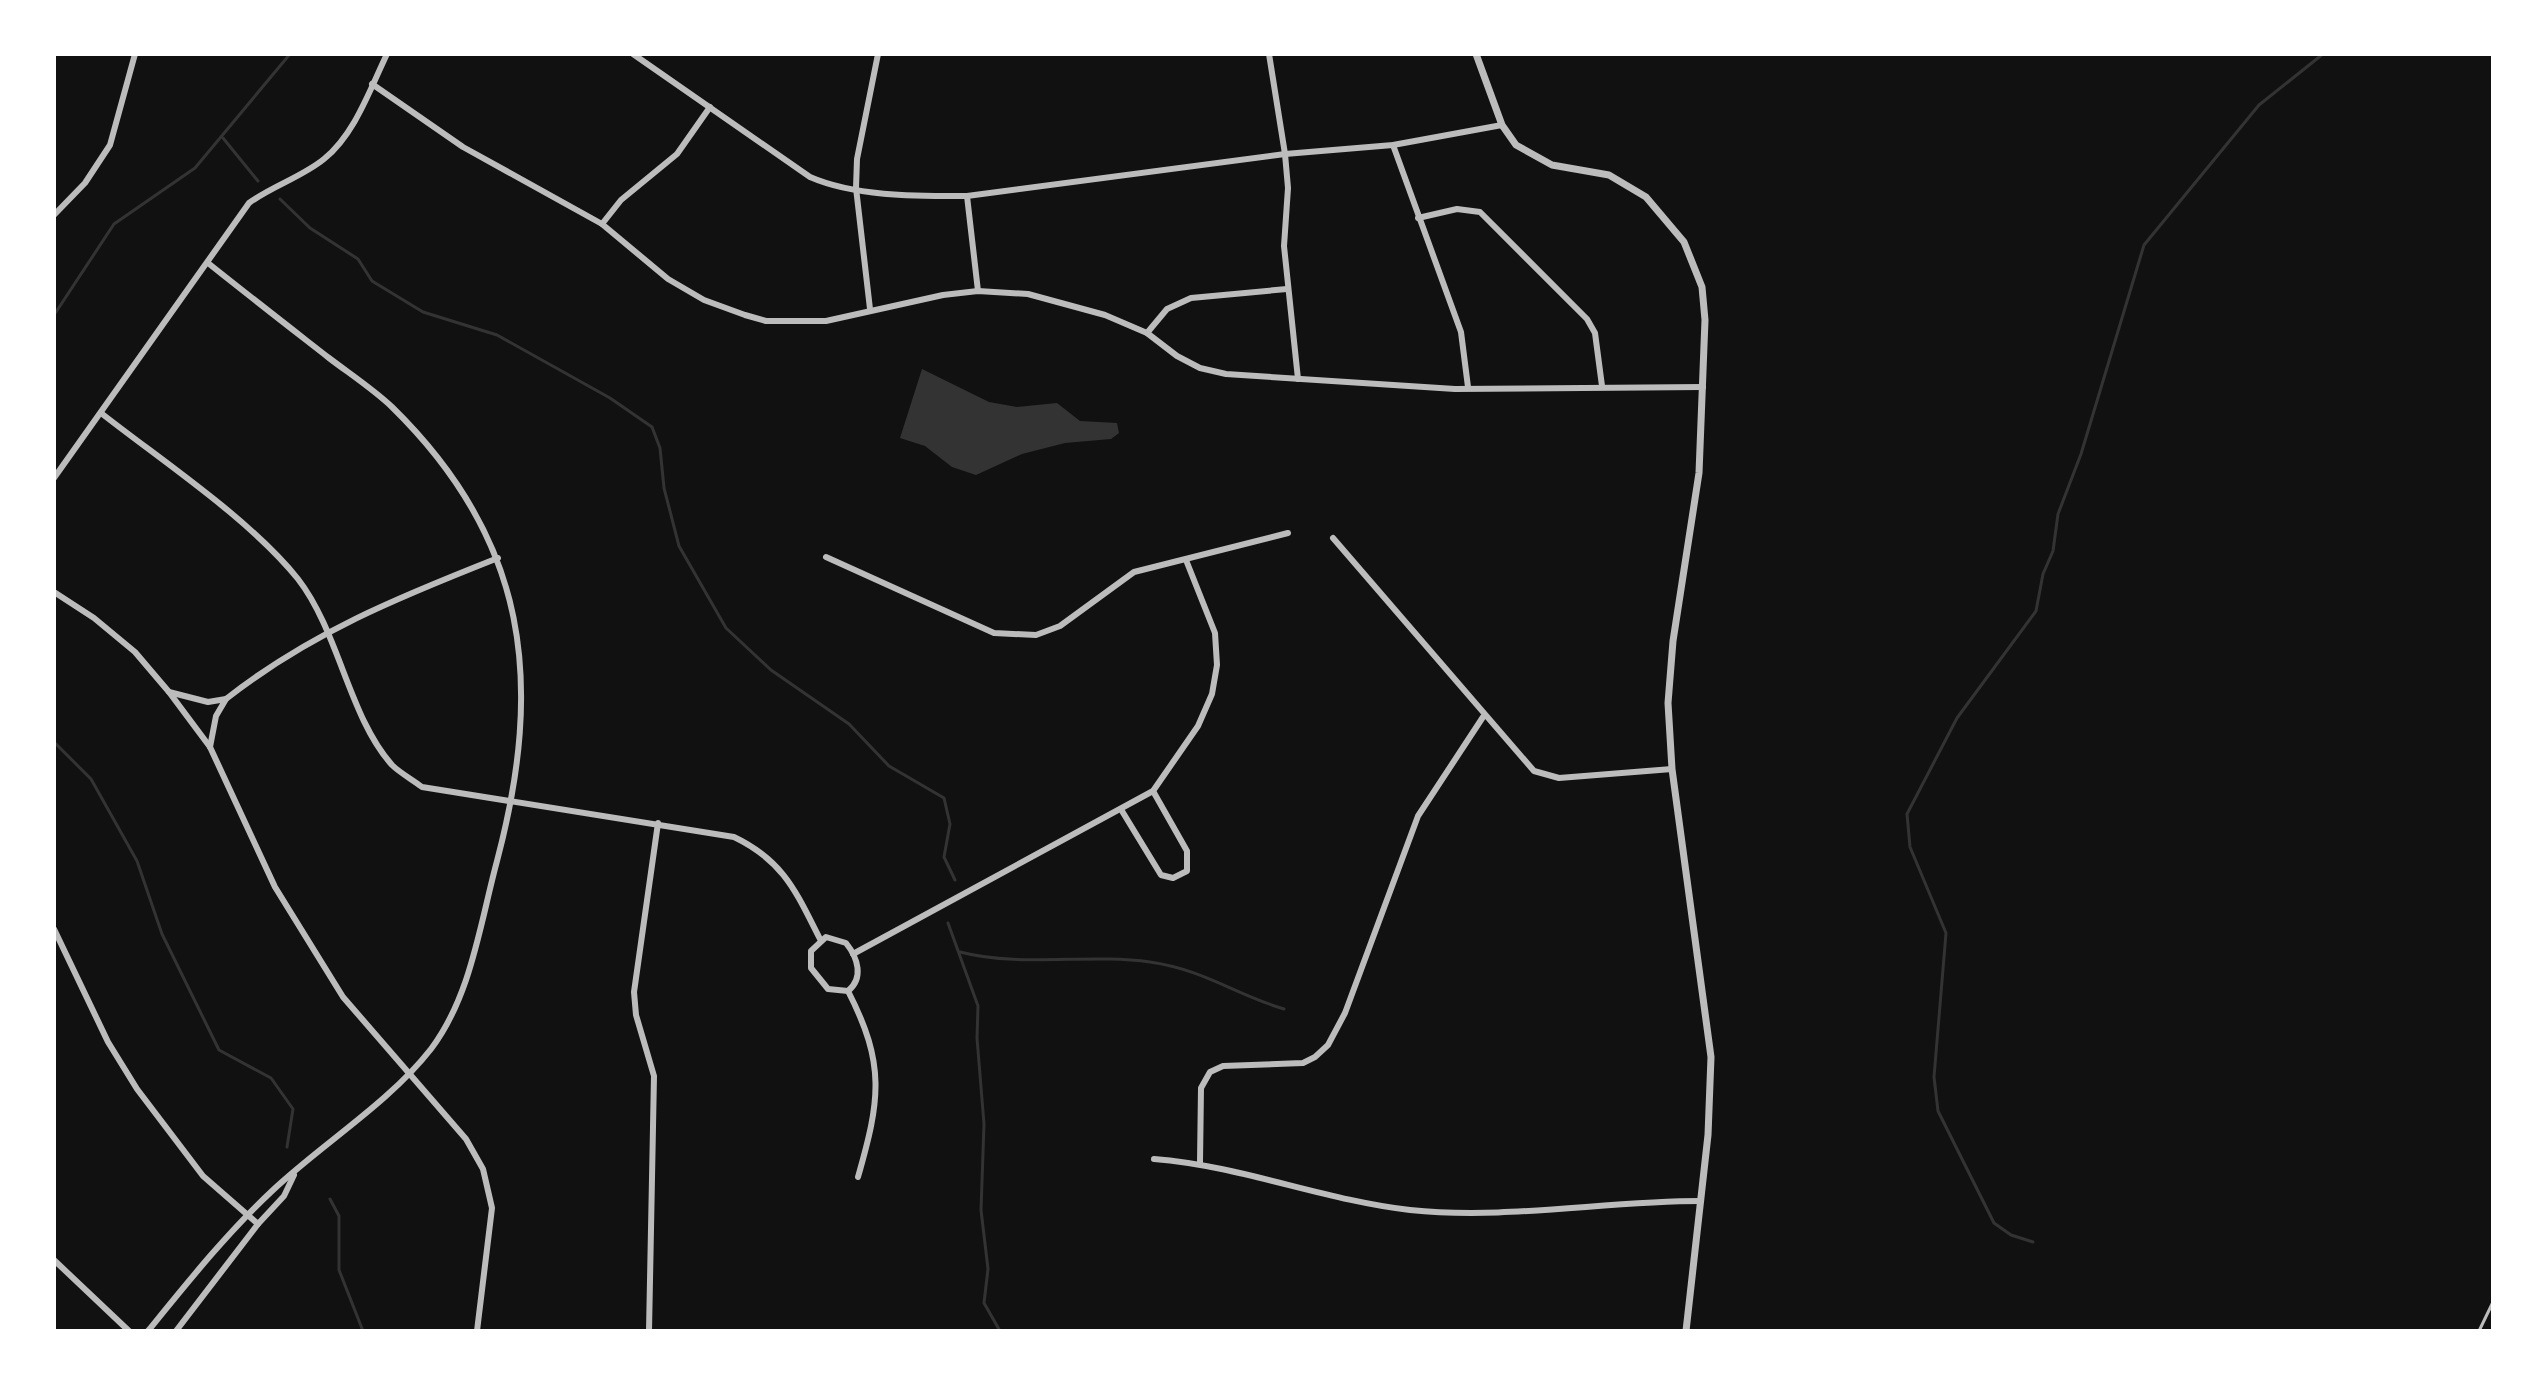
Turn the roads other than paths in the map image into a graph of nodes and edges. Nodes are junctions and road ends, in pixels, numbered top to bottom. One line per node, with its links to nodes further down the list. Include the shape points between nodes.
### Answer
1 (135, 54): 14 (street, via 110,145 85,183)
2 (387, 54): 7 (street)
3 (633, 54): 8 (street)
4 (878, 54): 12 (street)
5 (1269, 54): 11 (street)
6 (1476, 54): 9 (street)
7 (372, 84): 16 (street, via 463,147); 17 (street, via 342,143 321,162 249,203)
8 (710, 107): 12 (street, via 810,177); 16 (street, via 677,154 621,200)
9 (1502, 125): 10 (street); 25 (street, via 1516,145 1537,159 1609,175 1635,189 1672,225 1692,257 1702,287)
10 (1393, 145): 11 (street); 15 (street)
11 (1285, 154): 13 (street); 18 (street)
12 (856, 188): 13 (street); 20 (street)
13 (967, 196): 19 (street)
14 (54, 215)
15 (1418, 218): 23 (street, via 1464,209 1491,219 1587,319 1595,333); 24 (street, via 1461,332)
16 (602, 224): 20 (street, via 668,279 745,315 813,322)
17 (208, 263): 26 (street); 31 (street, via 390,406 445,465)
18 (1287, 289): 21 (street, via 1191,298 1167,309); 22 (street)
19 (978, 291): 20 (street); 21 (street, via 1066,302)
20 (870, 309)
21 (1147, 333): 22 (street, via 1200,368)
22 (1298, 379): 24 (street)
23 (1602, 386): 24 (street); 25 (street)
24 (1468, 387)
25 (1703, 387): 39 (street, via 1696,500 1671,665)
26 (101, 413): 27 (street); 34 (street, via 248,530 297,578)
27 (54, 478)
28 (1288, 533): 32 (street)
29 (1333, 538): 37 (street)
30 (826, 557): 32 (street, via 1004,636 1036,635 1060,626 1134,572)
31 (498, 558): 34 (street); 41 (street, via 523,667)
32 (1186, 560): 40 (street, via 1215,633 1217,665 1198,726)
33 (54, 592): 35 (street, via 135,652)
34 (326, 631): 36 (street); 41 (street, via 393,766 422,787)
35 (169, 692): 36 (street, via 208,702); 38 (street)
36 (226, 699): 38 (street, via 216,716)
37 (1483, 717): 39 (street, via 1526,765 1545,776); 50 (street, via 1418,816 1345,1013 1328,1045 1303,1063 1223,1066 1210,1072 1201,1088)
38 (210, 747): 48 (street, via 275,887 310,947 343,997)
39 (1672, 769): 53 (street, via 1711,1057)
40 (1153, 791): 42 (street); 42 (street, via 1187,851 1187,871 1173,878 1161,875)
41 (511, 798): 43 (street); 48 (street, via 456,1009)
42 (1122, 811): 46 (street)
43 (658, 823): 45 (street, via 734,837 759,849 789,879); 62 (street, via 634,992 654,1076)
44 (54, 929): 54 (street, via 108,1042 137,1089 203,1176)
45 (820, 939): 46 (street, via 839,939); 47 (street, via 810,959 816,978 834,992)
46 (853, 954): 47 (street, via 858,978)
47 (848, 991): 52 (street, via 875,1061 874,1120)
48 (409, 1073): 51 (street); 61 (street, via 466,1139 483,1169 492,1208)
49 (1154, 1159): 50 (street)
50 (1200, 1162): 53 (street, via 1369,1203 1433,1212)
51 (296, 1172): 54 (street); 55 (street, via 284,1196)
52 (858, 1177)
53 (1701, 1201): 63 (street)
54 (249, 1215): 55 (street); 59 (street)
55 (258, 1224): 60 (street)
56 (54, 1260): 58 (street)
57 (2493, 1302): 64 (lane)
58 (129, 1331)
59 (148, 1331)
60 (176, 1331)
61 (477, 1331)
62 (649, 1331)
63 (1686, 1331)
64 (2479, 1331)

